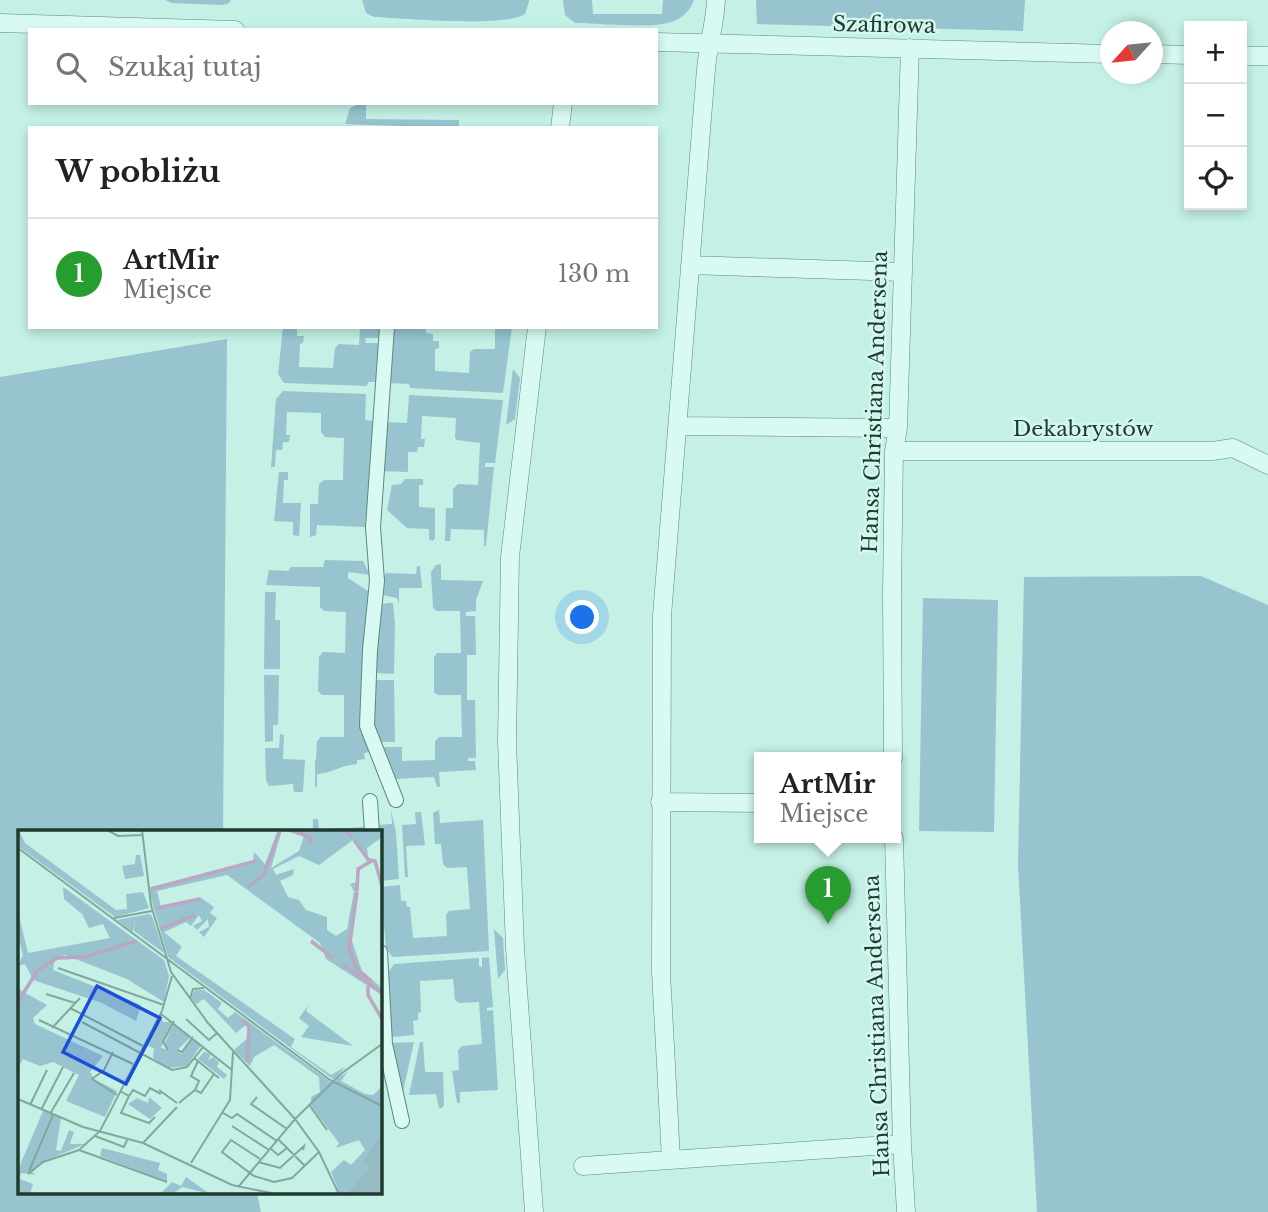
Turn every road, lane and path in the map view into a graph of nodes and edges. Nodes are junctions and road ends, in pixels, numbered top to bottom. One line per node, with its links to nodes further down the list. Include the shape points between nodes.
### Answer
1 (716, 0): 5 (street)
2 (0, 23): 3 (street)
3 (168, 28)
4 (658, 42): 5 (street, Szafirowa)
5 (709, 44): 6 (street, Szafirowa); 14 (street)
6 (910, 48): 7 (street, Szafirowa); 15 (street, Hansa Christiana Andersena)
7 (1100, 54)
8 (1163, 54): 9 (street)
9 (1184, 55)
10 (1247, 56): 11 (street)
11 (1268, 57)
12 (563, 105): 13 (street)
13 (560, 126)
14 (690, 265): 15 (street); 18 (street)
15 (902, 272): 19 (street, Hansa Christiana Andersena)
16 (387, 329): 23 (street, via 373,527 377,581 367,726)
17 (537, 329): 34 (street, via 510,557 507,741 515,948)
18 (679, 426): 19 (street); 25 (street, via 662,615)
19 (898, 428): 20 (street, Hansa Christiana Andersena)
20 (894, 451): 21 (street, Dekabrystów, via 1233,448); 22 (street, Hansa Christiana Andersena)
21 (1268, 465)
22 (893, 752)
23 (396, 800)
24 (370, 802): 27 (street)
25 (660, 802): 26 (street); 32 (street, via 661,972)
26 (754, 803)
27 (372, 830)
28 (894, 843): 31 (street, Hansa Christiana Andersena)
29 (382, 989): 30 (street, via 385,1044)
30 (402, 1121)
31 (902, 1144): 32 (street); 35 (street, Hansa Christiana Andersena)
32 (671, 1159): 33 (street)
33 (583, 1166)
34 (534, 1212)
35 (906, 1212)

